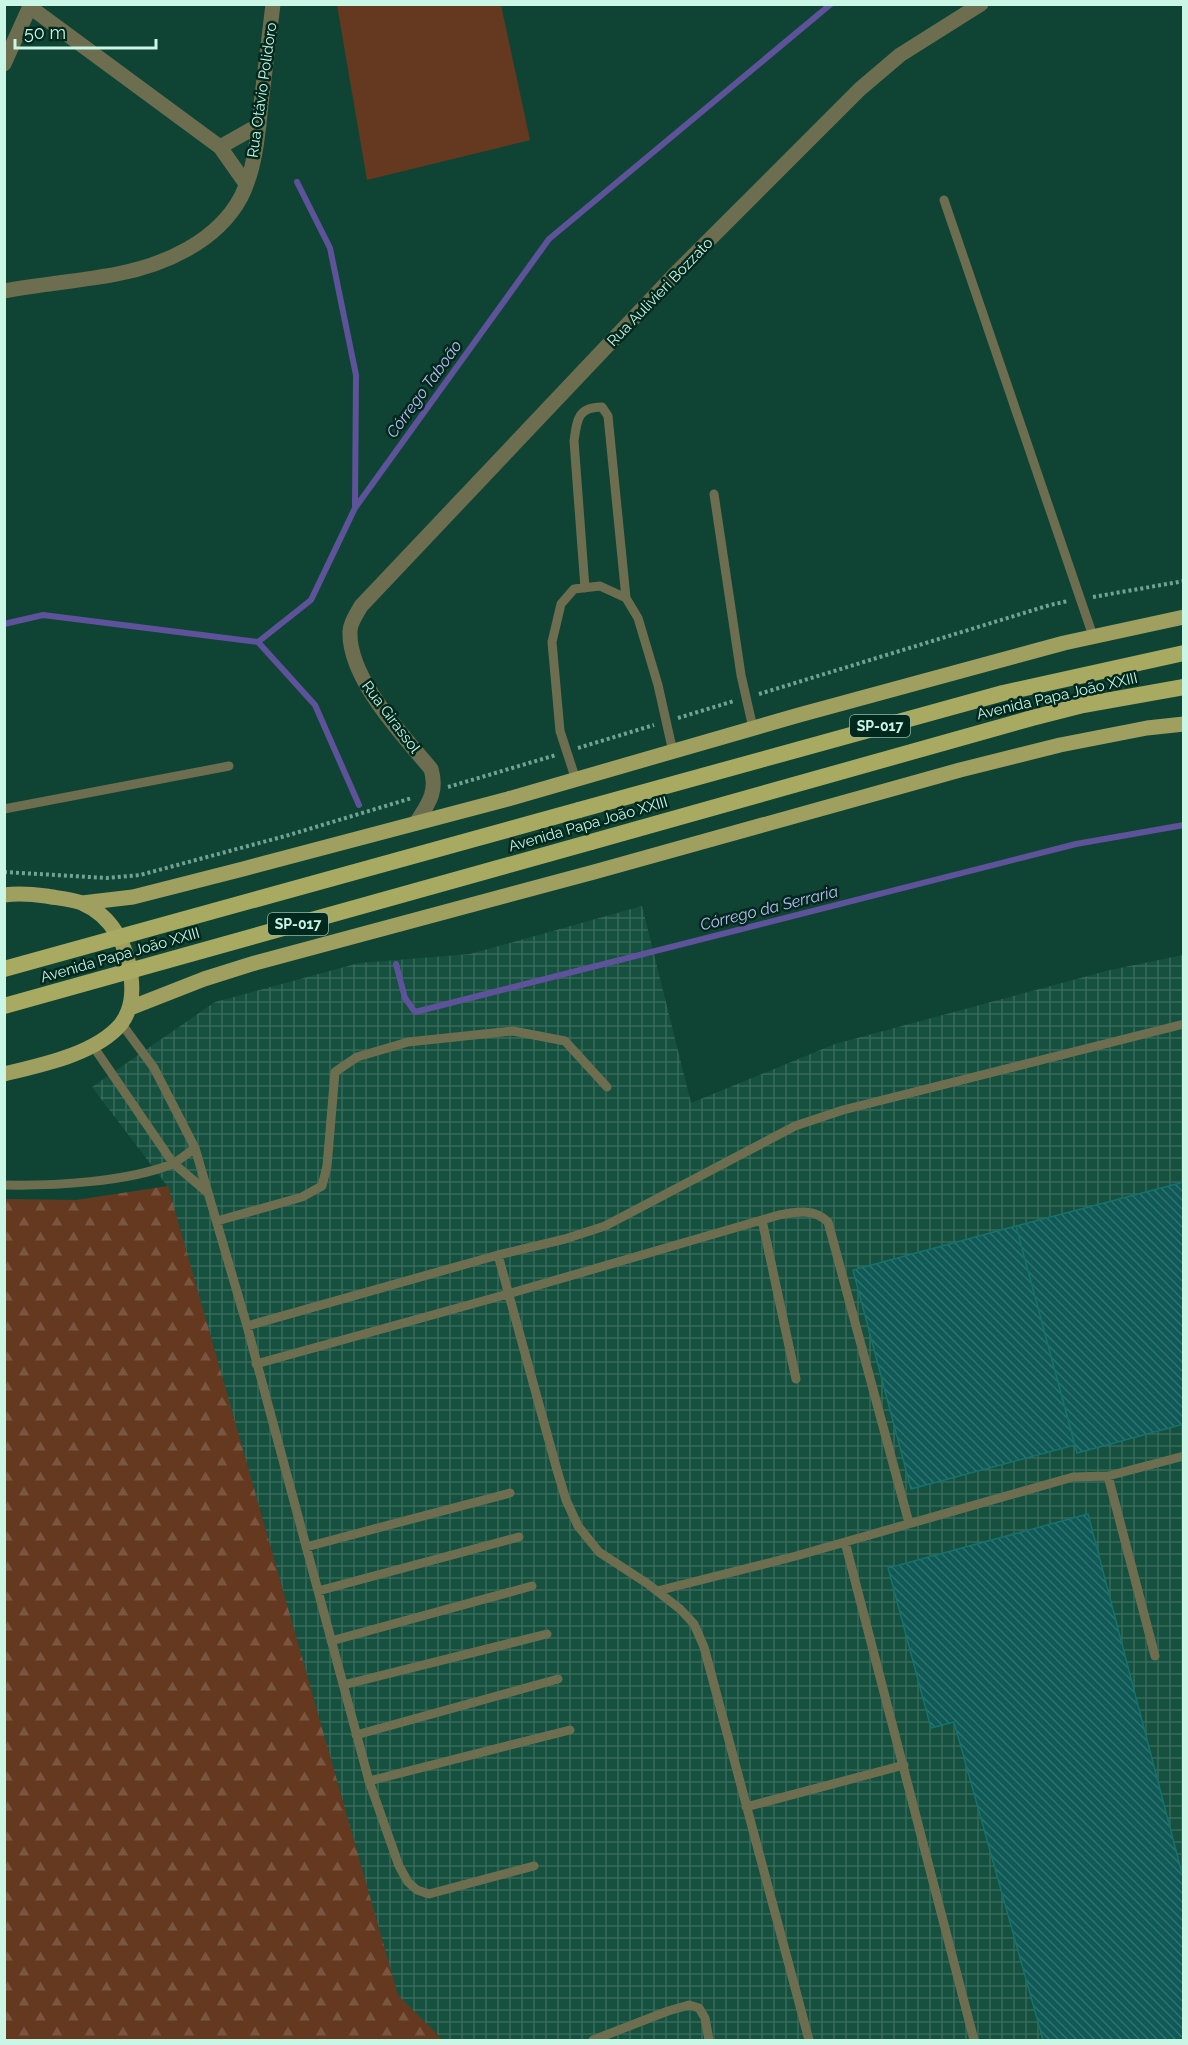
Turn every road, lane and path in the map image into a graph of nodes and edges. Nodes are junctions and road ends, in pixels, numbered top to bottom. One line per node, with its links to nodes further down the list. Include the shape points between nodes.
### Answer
1 (273, 4): 5 (street, Rua Otávio Polidoro)
2 (981, 4): 15 (street, Rua Aulivieri Bozzato, via 900,55 860,89 680,270)
3 (30, 6): 4 (street); 6 (street)
4 (4, 64)
5 (259, 125): 6 (street); 7 (street, Rua Otávio Polidoro)
6 (220, 147): 7 (street)
7 (246, 184): 9 (street, Rua Otávio Polidoro, via 223,223 177,255 118,274)
8 (944, 200): 14 (lane)
9 (4, 291)
10 (714, 494): 20 (lane)
11 (1184, 581): 14 (path)
12 (585, 588): 13 (lane, via 600,586); 13 (lane, via 574,441 581,412 589,407 602,407 608,416); 24 (lane, via 574,589 561,604 552,642 560,731)
13 (626, 598): 21 (lane, via 638,618)
14 (1081, 599): 17 (lane); 20 (path, via 1050,605)
15 (361, 606): 28 (street, Rua Girassol, via 350,629 352,655 377,702 431,769)
16 (1184, 617): 17 (main road)
17 (1093, 636): 23 (main road)
18 (1184, 653): 34 (highway, Avenida Papa João XXIII / SP-017, bridge, via 1003,693)
19 (1184, 687): 35 (highway, Avenida Papa João XXIII / SP-017, bridge, via 1042,715)
20 (746, 698): 21 (path); 23 (lane)
21 (666, 722): 24 (path); 25 (lane)
22 (1184, 724): 36 (main road, via 1070,743 748,827 255,963)
23 (753, 728): 25 (main road)
24 (567, 752): 27 (lane); 28 (path)
25 (673, 752): 27 (main road)
26 (230, 766): 29 (lane)
27 (576, 780): 30 (main road)
28 (434, 791): 30 (street); 31 (path, via 140,875 107,878)
29 (4, 809)
30 (416, 823): 33 (main road, via 133,897)
31 (4, 872)
32 (4, 895): 33 (main road, via 34,895)
33 (82, 903): 36 (main road, via 102,915 117,932 129,959)
34 (4, 969)
35 (4, 1006)
36 (130, 1008): 37 (main road)
37 (121, 1023): 39 (main road); 42 (lane, via 154,1068)
38 (1184, 1024): 48 (lane, via 843,1110 795,1126 605,1226)
39 (93, 1046): 40 (main road); 43 (lane)
40 (4, 1074)
41 (607, 1087): 47 (lane, via 565,1041 513,1031 408,1042 357,1057 335,1072 322,1186 302,1197)
42 (195, 1148): 43 (lane); 45 (lane)
43 (173, 1163): 44 (lane, via 132,1176); 45 (lane)
44 (4, 1185)
45 (207, 1192): 47 (lane)
46 (762, 1220): 49 (lane); 52 (lane); 56 (lane, via 811,1212 828,1222)
47 (217, 1221): 50 (lane)
48 (498, 1255): 49 (lane); 50 (lane)
49 (508, 1294): 51 (lane); 62 (lane, via 556,1470 578,1526 599,1552)
50 (247, 1326): 51 (lane)
51 (256, 1364): 59 (lane)
52 (796, 1379)
53 (1184, 1456): 54 (lane)
54 (1108, 1476): 56 (lane, via 1073,1477); 65 (lane)
55 (510, 1493): 59 (lane)
56 (909, 1523): 58 (lane)
57 (519, 1537): 61 (lane)
58 (845, 1542): 62 (lane); 70 (lane)
59 (306, 1547): 61 (lane)
60 (532, 1586): 64 (lane)
61 (318, 1591): 64 (lane)
62 (657, 1591): 72 (lane, via 694,1624 704,1647)
63 (547, 1634): 67 (lane)
64 (331, 1641): 67 (lane)
65 (1155, 1656)
66 (558, 1679): 69 (lane)
67 (343, 1685): 69 (lane)
68 (570, 1730): 71 (lane)
69 (356, 1735): 71 (lane)
70 (904, 1765): 72 (lane); 77 (lane)
71 (369, 1781): 73 (lane, via 399,1866 417,1890 429,1894)
72 (746, 1807): 76 (lane)
73 (534, 1866)
74 (593, 2040): 75 (lane, via 689,2005 699,2008 705,2018)
75 (709, 2040)
76 (808, 2040)
77 (974, 2040)

